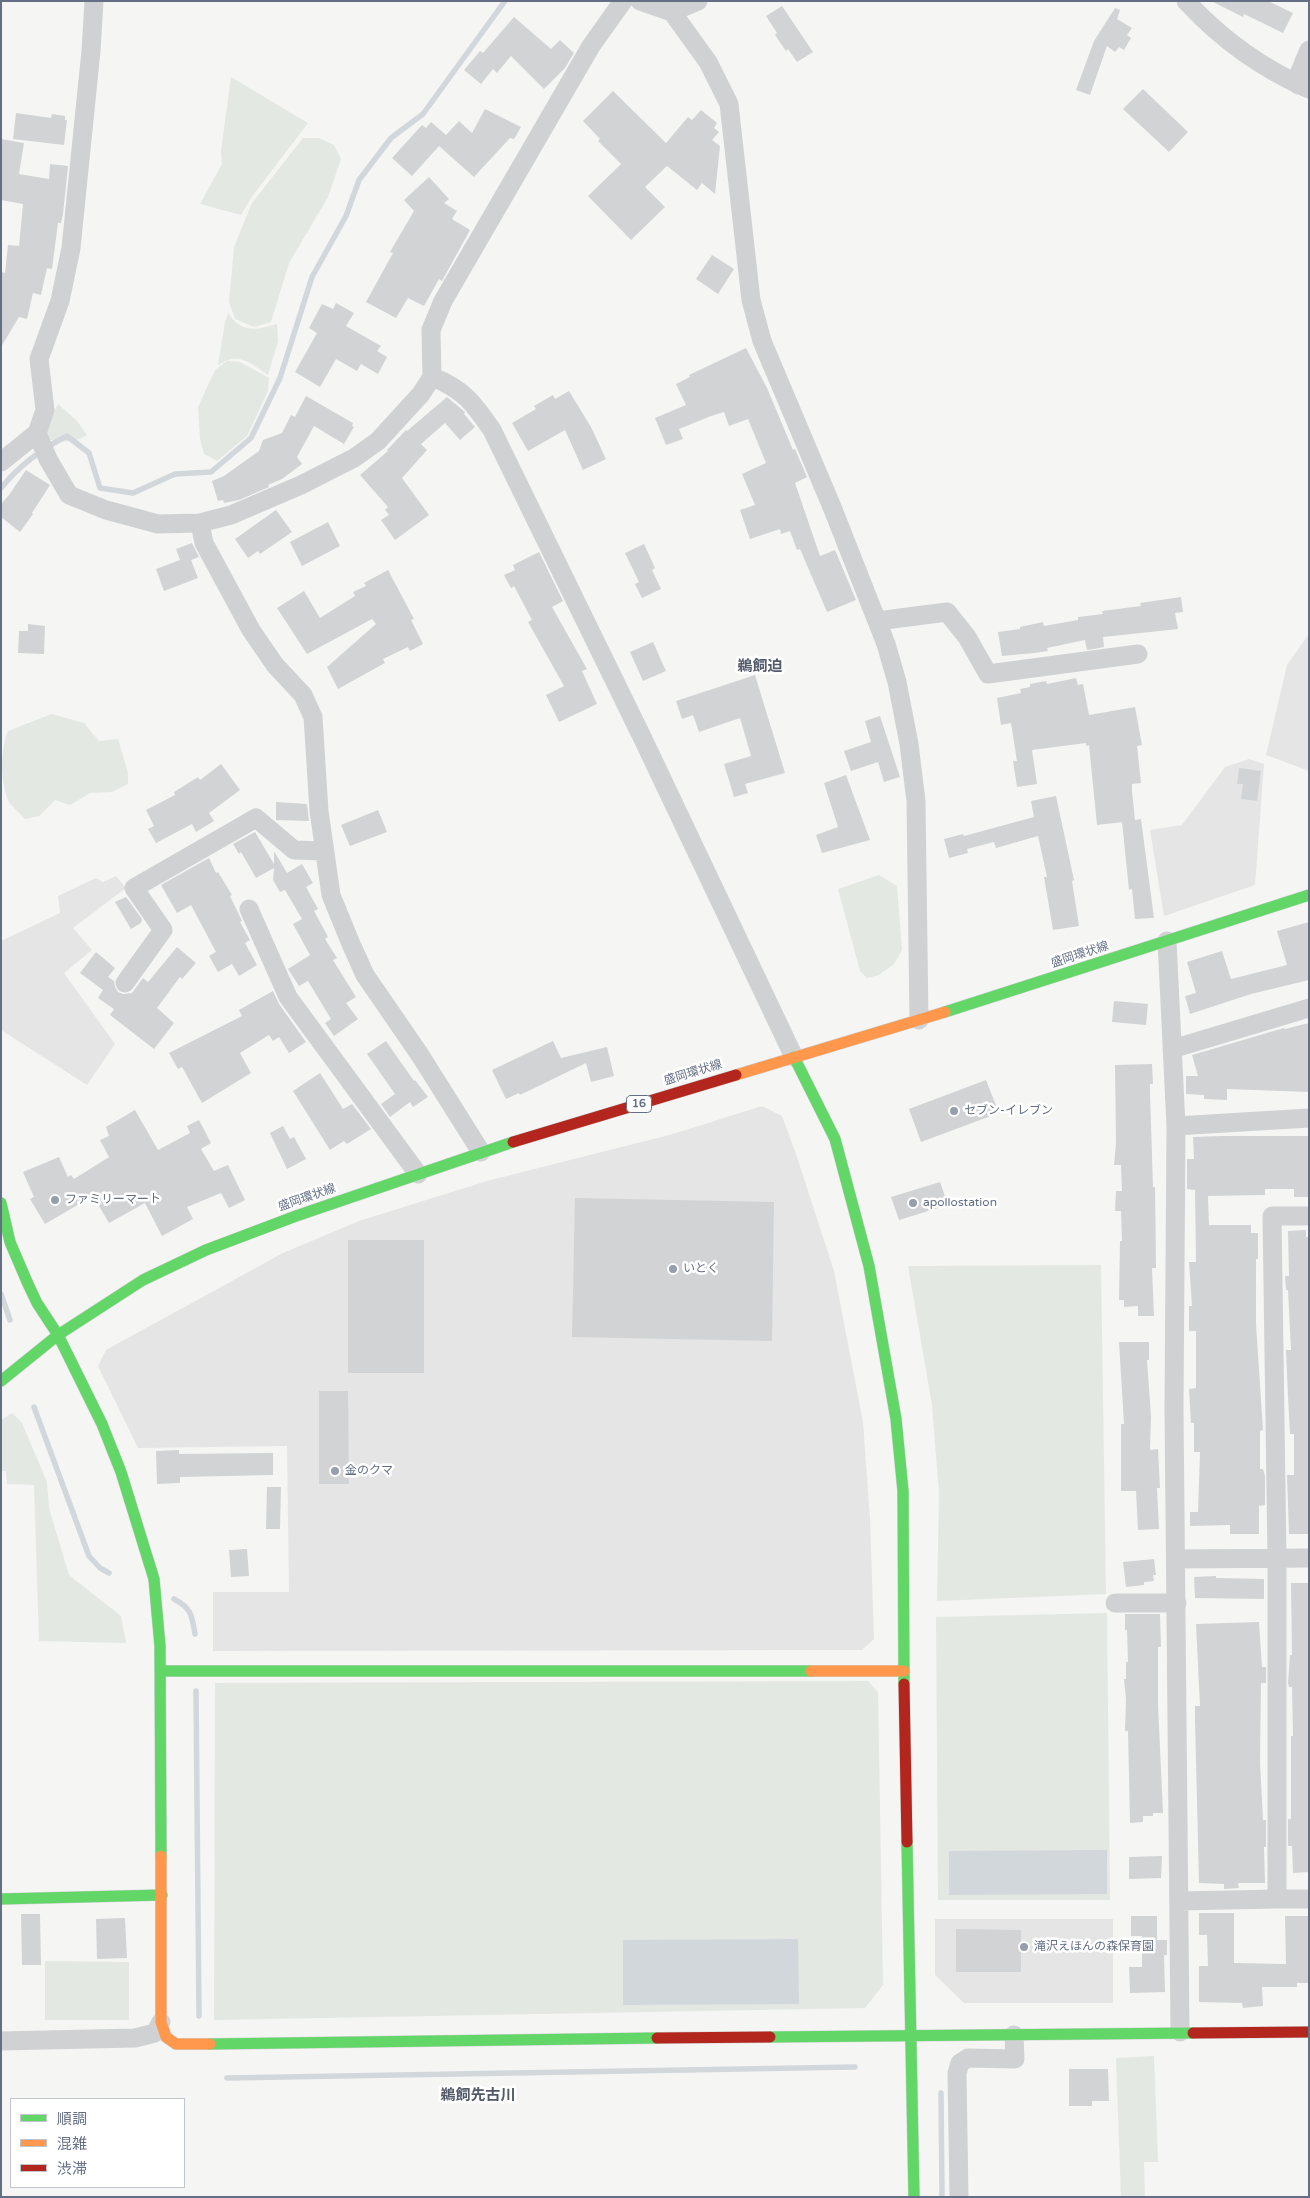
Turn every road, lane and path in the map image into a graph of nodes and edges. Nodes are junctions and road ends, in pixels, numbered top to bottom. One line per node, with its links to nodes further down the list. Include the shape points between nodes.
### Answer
1 (94, 1): 10 (street, via 71,248 60,301 39,360 45,410)
2 (623, 1): 9 (street, via 591,46 443,301 431,330)
3 (640, 1): 6 (street)
4 (698, 1): 6 (street)
5 (1186, 1): 8 (street, via 1209,26 1251,57)
6 (672, 12): 13 (street, via 708,62 729,104 750,291 762,341)
7 (1309, 50): 8 (street, via 1299,74)
8 (1303, 87)
9 (432, 377): 12 (street, via 421,394 378,440 354,458 231,515); 23 (street, via 448,383 473,402 492,430)
10 (41, 443): 11 (street); 12 (street, via 69,495 106,510 158,524)
11 (1, 462)
12 (200, 523): 15 (street, via 204,543 251,630 303,695 313,717 318,811)
13 (877, 621): 14 (street, via 947,612 967,637 988,674); 21 (street, via 897,682 916,801)
14 (1138, 654)
15 (324, 851): 19 (street, via 294,850 256,818 134,888 163,930); 26 (street, via 331,895 365,975)
16 (1309, 895): 18 (street, 盛岡環状線 / 16)
17 (249, 909): 27 (street, via 288,997)
18 (1167, 941): 21 (street, 盛岡環状線 / 16); 22 (street)
19 (125, 982)
20 (1309, 1008): 22 (street)
21 (919, 1020): 23 (street, 盛岡環状線 / 16)
22 (1172, 1049): 25 (street)
23 (794, 1058): 26 (street, 盛岡環状線 / 16); 38 (street, via 835,1139 869,1266 885,1352 903,1492)
24 (1309, 1118): 25 (street)
25 (1176, 1126): 34 (street)
26 (481, 1152): 27 (street, 盛岡環状線 / 16)
27 (418, 1174): 30 (street, 盛岡環状線 / 16, via 206,1250 143,1280)
28 (1, 1203): 30 (street, via 10,1242 28,1284)
29 (1309, 1216): 32 (street, via 1272,1216)
30 (58, 1335): 31 (street, 盛岡環状線 / 16); 37 (street, via 102,1424 145,1545 154,1579)
31 (1, 1381)
32 (1277, 1558): 33 (street); 34 (street); 41 (street)
33 (1309, 1558)
34 (1176, 1559): 35 (street)
35 (1177, 1602): 36 (street); 43 (street)
36 (1115, 1603)
37 (160, 1671): 38 (street); 39 (street)
38 (904, 1671): 47 (street)
39 (162, 1896): 40 (street); 44 (street)
40 (1, 1899)
41 (1277, 1899): 42 (street); 43 (street)
42 (1309, 1899)
43 (1180, 1901): 45 (street)
44 (161, 2022): 47 (street, via 166,2037 176,2044); 49 (street, via 154,2034 135,2038)
45 (1180, 2032): 46 (street); 48 (street)
46 (1309, 2032)
47 (911, 2035): 48 (street); 50 (street)
48 (1014, 2035): 51 (street, via 1015,2059 968,2058 960,2063 957,2073)
49 (1, 2040)
50 (914, 2197)
51 (959, 2197)

